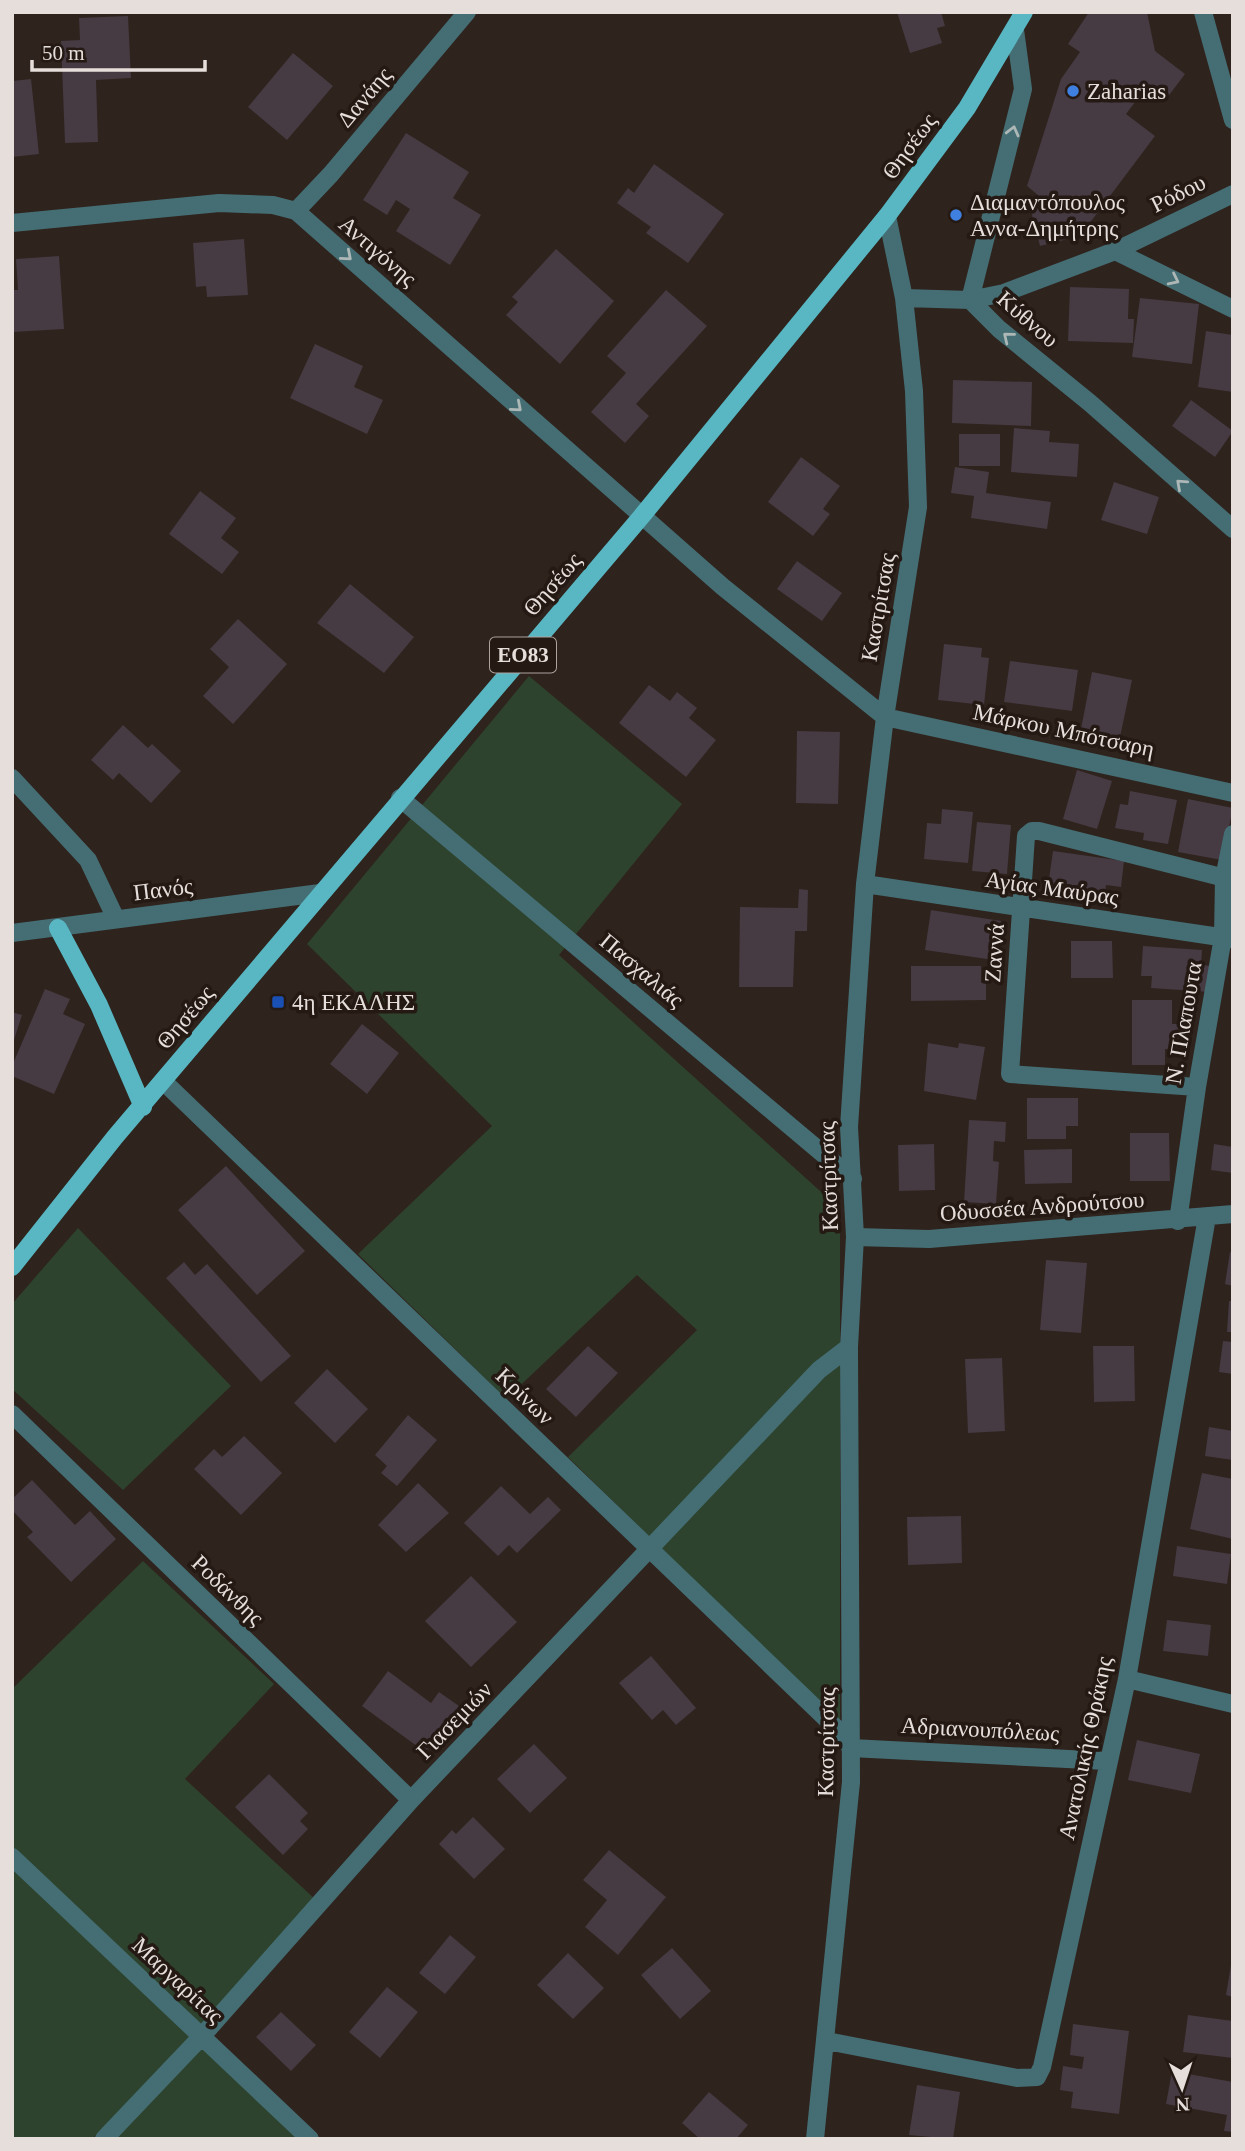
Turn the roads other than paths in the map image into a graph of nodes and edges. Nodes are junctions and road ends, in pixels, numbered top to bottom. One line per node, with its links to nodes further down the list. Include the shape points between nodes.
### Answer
1 (467, 12): 7 (street, Δανάης)
2 (1024, 12): 4 (main road, Θησέως / ΕΟ83)
3 (1203, 12): 5 (street)
4 (1015, 30): 8 (main road, Θησέως / ΕΟ83, via 967,108); 12 (street, Κύθνου, one-way to 4, via 1023,89)
5 (1233, 120)
6 (1233, 194): 10 (street, Ρόδου)
7 (296, 211): 9 (street, via 273,205 219,203); 14 (street, Αντιγόνης, one-way to 14)
8 (887, 216): 11 (street, Καστρίτσας); 14 (main road, Θησέως / ΕΟ83)
9 (12, 223)
10 (1115, 251): 12 (street, Ρόδου, via 1004,293); 13 (street, one-way to 13)
11 (904, 298): 12 (street, Ρόδου); 16 (street, Καστρίτσας, via 914,391 918,507)
12 (970, 300): 15 (street, Κύθνου, one-way to 12)
13 (1233, 309)
14 (641, 517): 16 (street, Αντιγόνης); 19 (main road, Θησέως / ΕΟ83)
15 (1233, 529)
16 (885, 717): 18 (street, Μάρκου Μπότσαρη); 22 (street, Καστρίτσας)
17 (12, 778): 25 (street, via 88,860)
18 (1233, 793)
19 (400, 798): 23 (main road, Θησέως / ΕΟ83); 32 (street, Πασχαλιάς)
20 (1233, 834): 21 (street, Ν. Πλαπουτα)
21 (1228, 879): 24 (street, Ζαννά, via 1031,831 1026,836); 28 (street, Ν. Πλαπουτα)
22 (865, 884): 24 (street, Αγίας Μαύρας); 32 (street, Καστρίτσας, via 849,1127)
23 (320, 894): 25 (street, Πανός); 29 (main road, Θησέως / ΕΟ83)
24 (1021, 909): 28 (street, Αγίας Μαύρας); 30 (street, Ζαννά, via 1010,1074)
25 (116, 919): 26 (street, Πανός)
26 (58, 928): 27 (street, Πανός); 31 (main road, via 99,1005)
27 (12, 933)
28 (1228, 938): 30 (street, Ν. Πλαπουτα)
29 (163, 1080): 31 (main road, Θησέως / ΕΟ83); 40 (street, Κρίνων)
30 (1197, 1087): 35 (street, Ν. Πλαπουτα)
31 (143, 1107): 37 (main road, Θησέως / ΕΟ83)
32 (853, 1179): 36 (street, Καστρίτσας)
33 (1233, 1214): 34 (street, Οδυσσέα Ανδρούτσου)
34 (1207, 1217): 35 (street, Οδυσσέα Ανδρούτσου); 41 (street, Ανατολικής Θράκης)
35 (1178, 1221): 36 (street, Οδυσσέα Ανδρούτσου, via 929,1239)
36 (855, 1237): 38 (street, Καστρίτσας)
37 (12, 1267)
38 (849, 1347): 40 (street, Γιασεμιών, via 819,1370); 43 (street, Καστρίτσας)
39 (12, 1415): 45 (street, Ροδάνθης)
40 (651, 1551): 43 (street, Κρίνων); 45 (street, Γιασεμιών)
41 (1126, 1679): 42 (street); 44 (street, Ανατολικής Θράκης)
42 (1233, 1704)
43 (851, 1748): 44 (street, Αδριανουπόλεως); 48 (street, Καστρίτσας, via 849,1819)
44 (1107, 1761): 48 (street, Ανατολικής Θράκης, via 1037,2077 1017,2078)
45 (411, 1800): 47 (street, Γιασεμιών)
46 (12, 1857): 47 (street, Μαργαρίτας)
47 (202, 2036): 49 (street, Γιασεμιών); 50 (street, Μαργαρίτας)
48 (827, 2041): 51 (street, Καστρίτσας)
49 (104, 2139)
50 (310, 2139)
51 (815, 2139)

